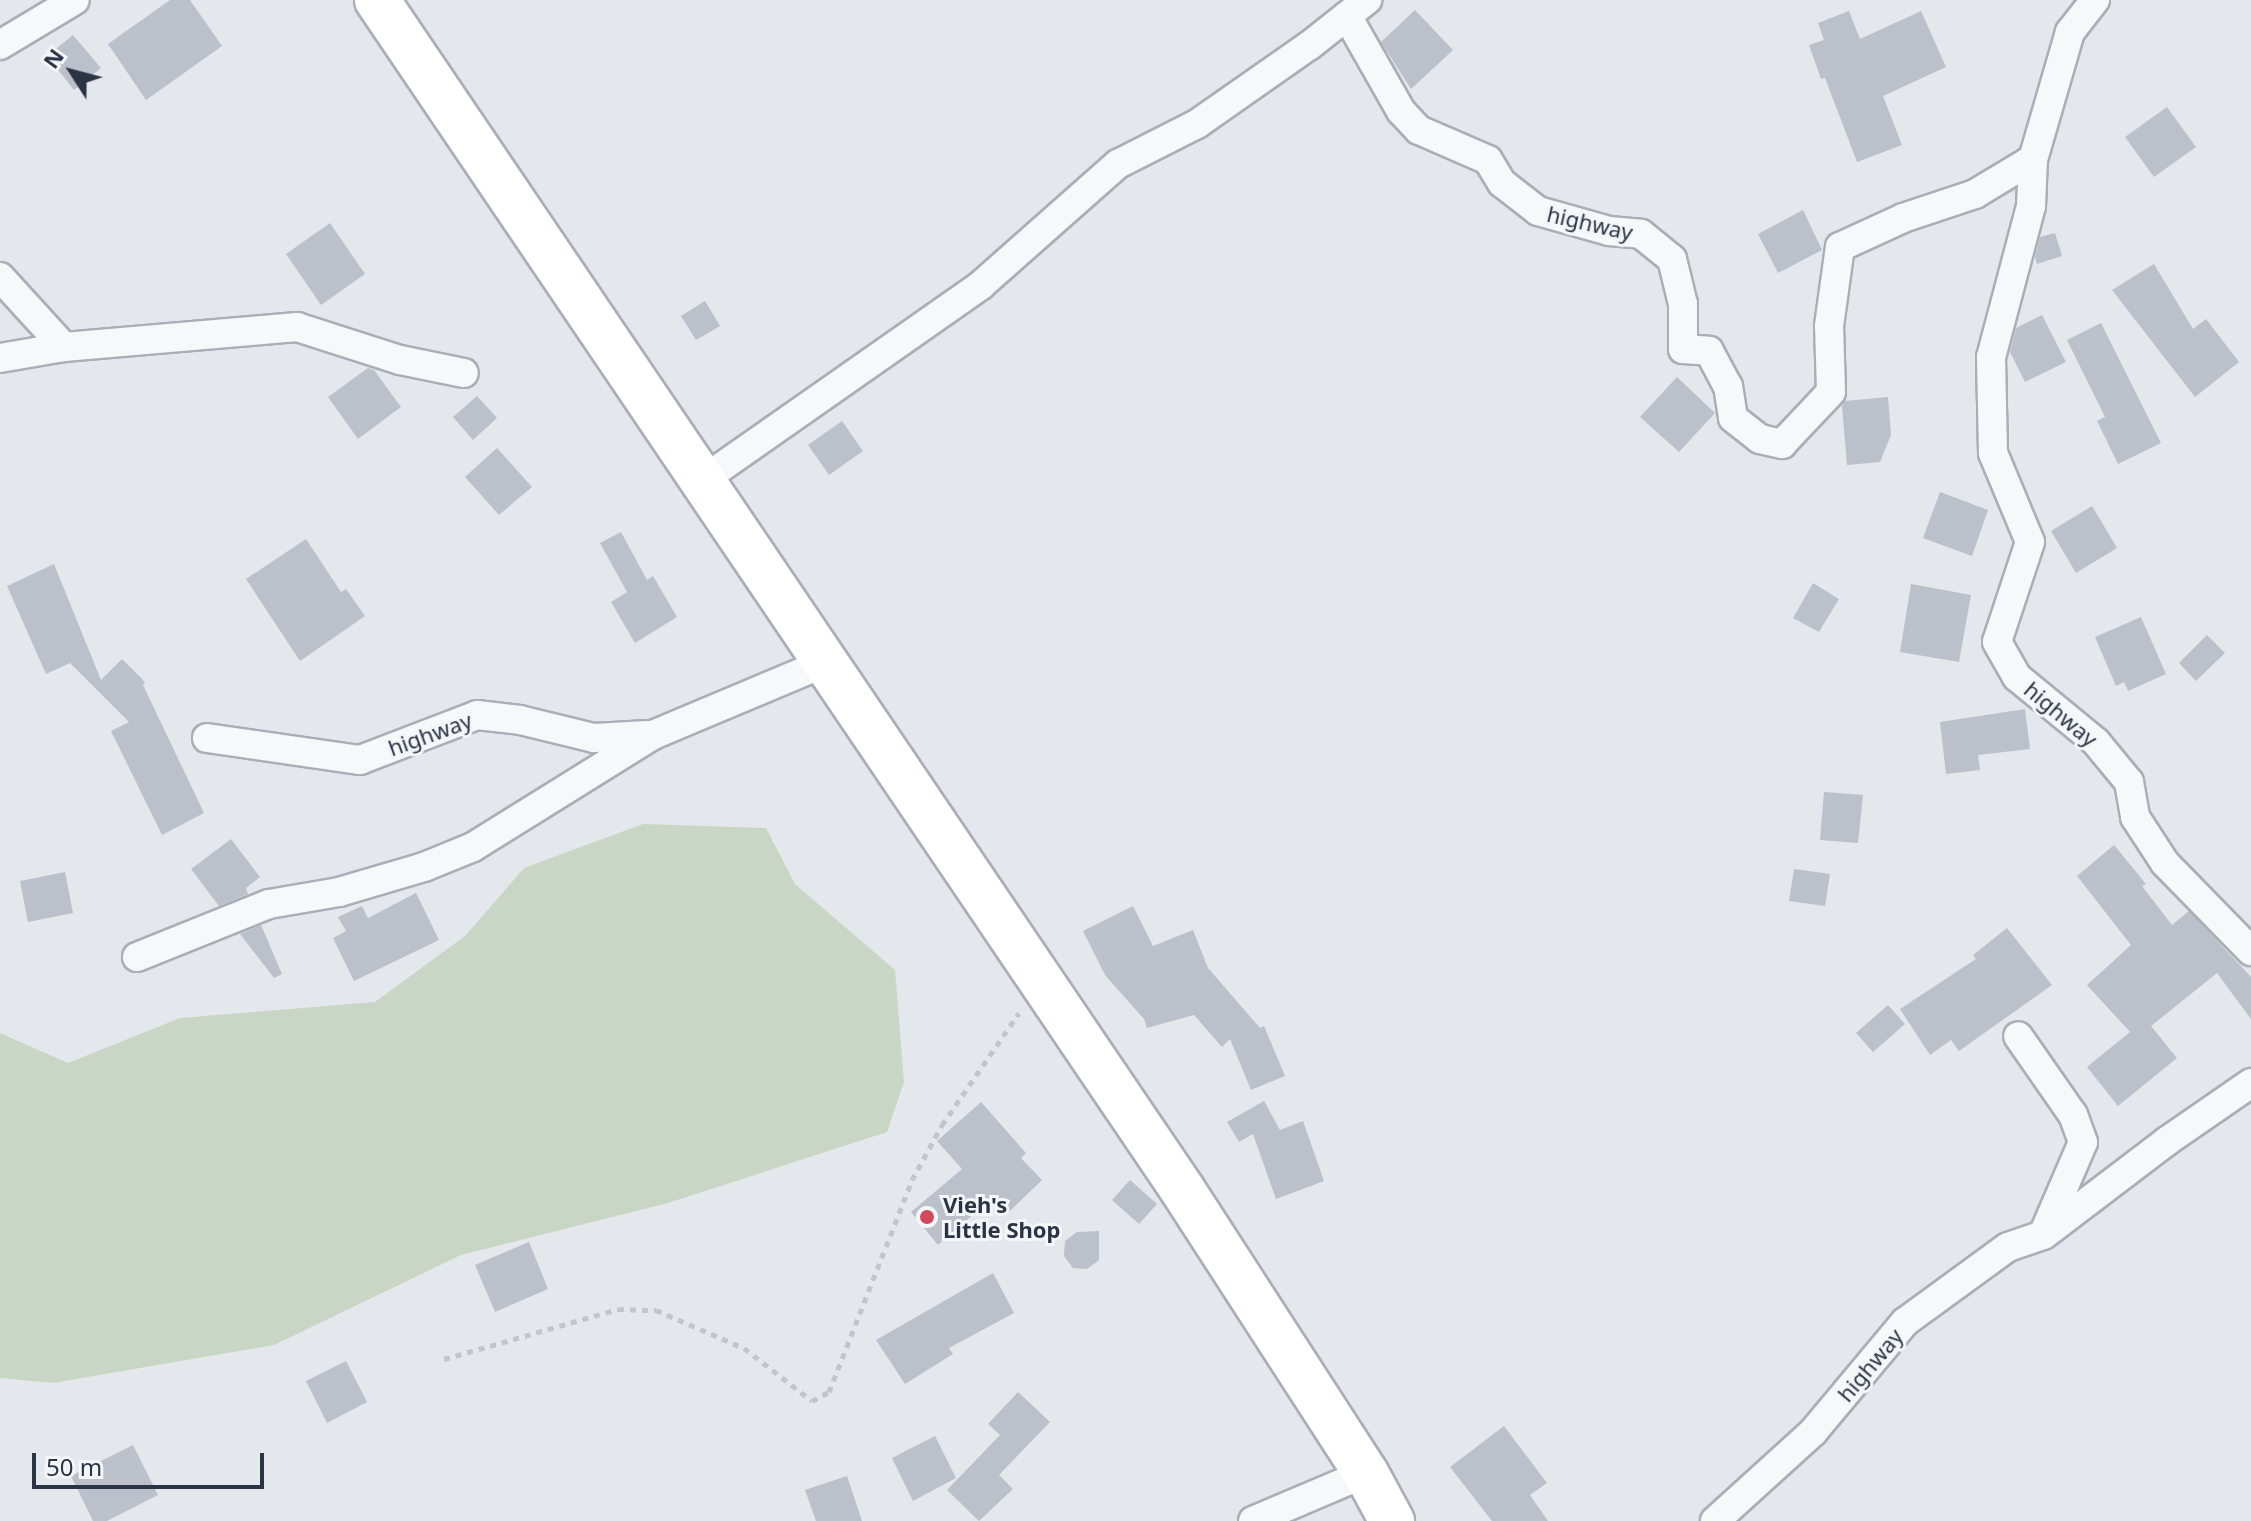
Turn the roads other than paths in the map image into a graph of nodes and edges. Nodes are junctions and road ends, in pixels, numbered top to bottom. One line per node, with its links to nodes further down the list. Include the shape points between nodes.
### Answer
1 (75, 0): 5 (street)
2 (377, 0): 11 (main road)
3 (2095, 0): 6 (street, highway, via 2070,32)
4 (1357, 8): 6 (street, highway, via 1401,111 1419,130 1488,160 1502,183 1538,211 1609,231 1641,234 1672,259 1683,304 1683,349 1709,351 1728,386 1733,418 1760,439 1782,444 1831,392 1829,326 1840,247 1975,194); 11 (street, via 1197,124 1118,164 981,285)
5 (0, 45)
6 (2033, 159): 15 (street, highway, via 2031,206 1991,357 1993,453 2030,542 1997,642 2017,677 2096,742 2121,772 2129,782 2135,817 2165,863)
7 (0, 277): 8 (street)
8 (64, 347): 9 (street); 10 (street, via 297,327 400,360)
9 (0, 358)
10 (464, 373)
11 (700, 482): 12 (main road)
12 (827, 662): 13 (street, highway); 20 (main road)
13 (653, 735): 14 (street, highway, via 594,738 477,715 360,760); 16 (street, highway, via 473,847 339,892 269,904)
14 (207, 738)
15 (2251, 951)
16 (137, 957)
17 (2018, 1036): 19 (street, via 2073,1115 2083,1142)
18 (2251, 1083): 19 (street, highway)
19 (2043, 1235): 23 (street, highway, via 2008,1247 1905,1322 1813,1432)
20 (1366, 1473): 21 (street); 22 (main road)
21 (1253, 1521)
22 (1392, 1521)
23 (1715, 1521)

